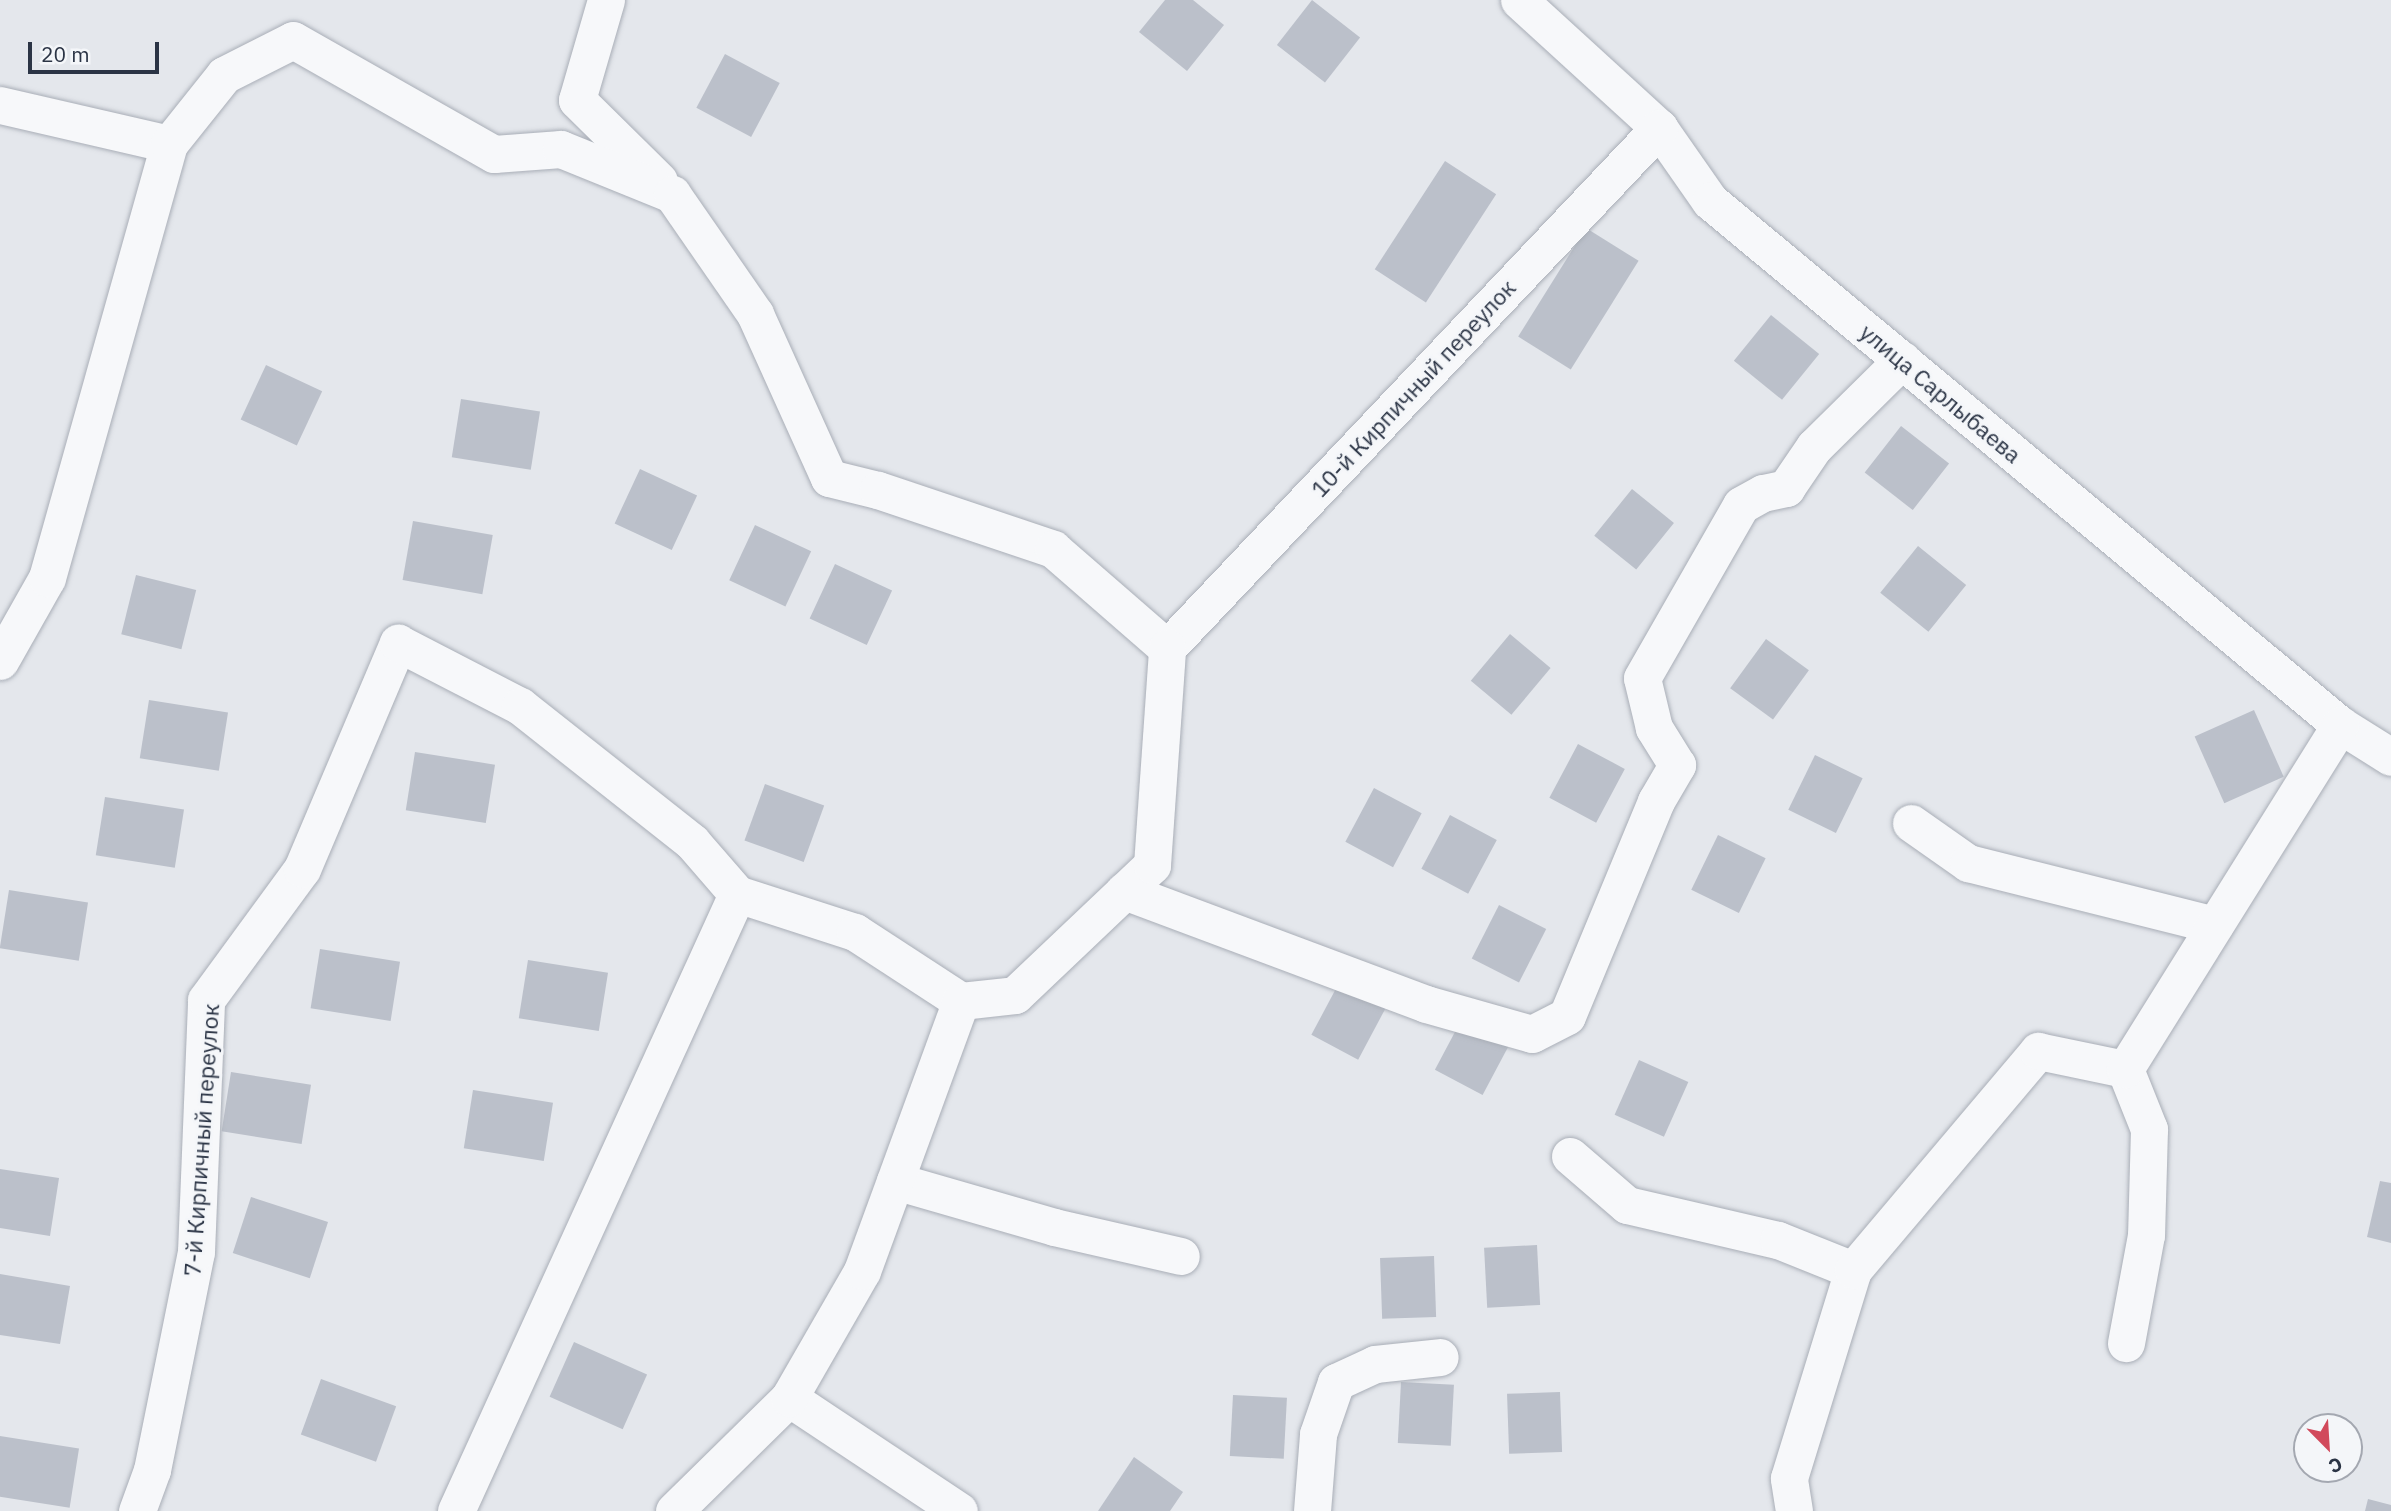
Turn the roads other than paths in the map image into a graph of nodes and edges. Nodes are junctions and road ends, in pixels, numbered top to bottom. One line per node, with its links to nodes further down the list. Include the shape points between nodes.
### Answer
1 (606, 0): 6 (street, via 577,100)
2 (1519, 0): 4 (street, улица Сарлыбаева)
3 (0, 105): 5 (street)
4 (1659, 128): 7 (street, улица Сарлыбаева, via 1710,201); 8 (street, 10-й Кирпичный переулок)
5 (169, 144): 6 (street, via 224,75 293,40 494,154 561,149); 9 (street, via 47,578)
6 (672, 194): 8 (street, via 755,314 829,478 1053,549)
7 (1902, 360): 10 (street, улица Сарлыбаева); 13 (street, via 1814,447 1786,488 1762,493 1741,505 1642,678 1654,728 1677,765 1656,801 1567,1016 1532,1034 1453,1011)
8 (1167, 648): 13 (street, via 1152,865)
9 (0, 661)
10 (2340, 725): 11 (street, улица Сарлыбаева); 15 (street)
11 (2391, 757)
12 (1911, 823): 15 (street, via 1968,863)
13 (1124, 891): 16 (street, via 1015,995)
14 (737, 894): 16 (street, via 855,932); 26 (street, 7-й Кирпичный переулок, via 692,842 520,706 398,643 302,869 206,1000 196,1252 152,1470); 27 (street)
15 (2214, 926): 17 (street)
16 (961, 1001): 19 (street)
17 (2125, 1069): 21 (street, via 2038,1051); 22 (street, via 2149,1129 2146,1235)
18 (1570, 1156): 21 (street, via 1628,1205 1778,1240)
19 (895, 1181): 20 (street, via 1054,1227); 24 (street, via 862,1271)
20 (1181, 1256)
21 (1853, 1270): 30 (street, via 1789,1478)
22 (2126, 1343)
23 (1440, 1357): 29 (street, via 1375,1364 1336,1382 1318,1434)
24 (789, 1398): 25 (street); 28 (street)
25 (935, 1506)
26 (137, 1511)
27 (456, 1511)
28 (674, 1511)
29 (1311, 1511)
30 (1794, 1511)

